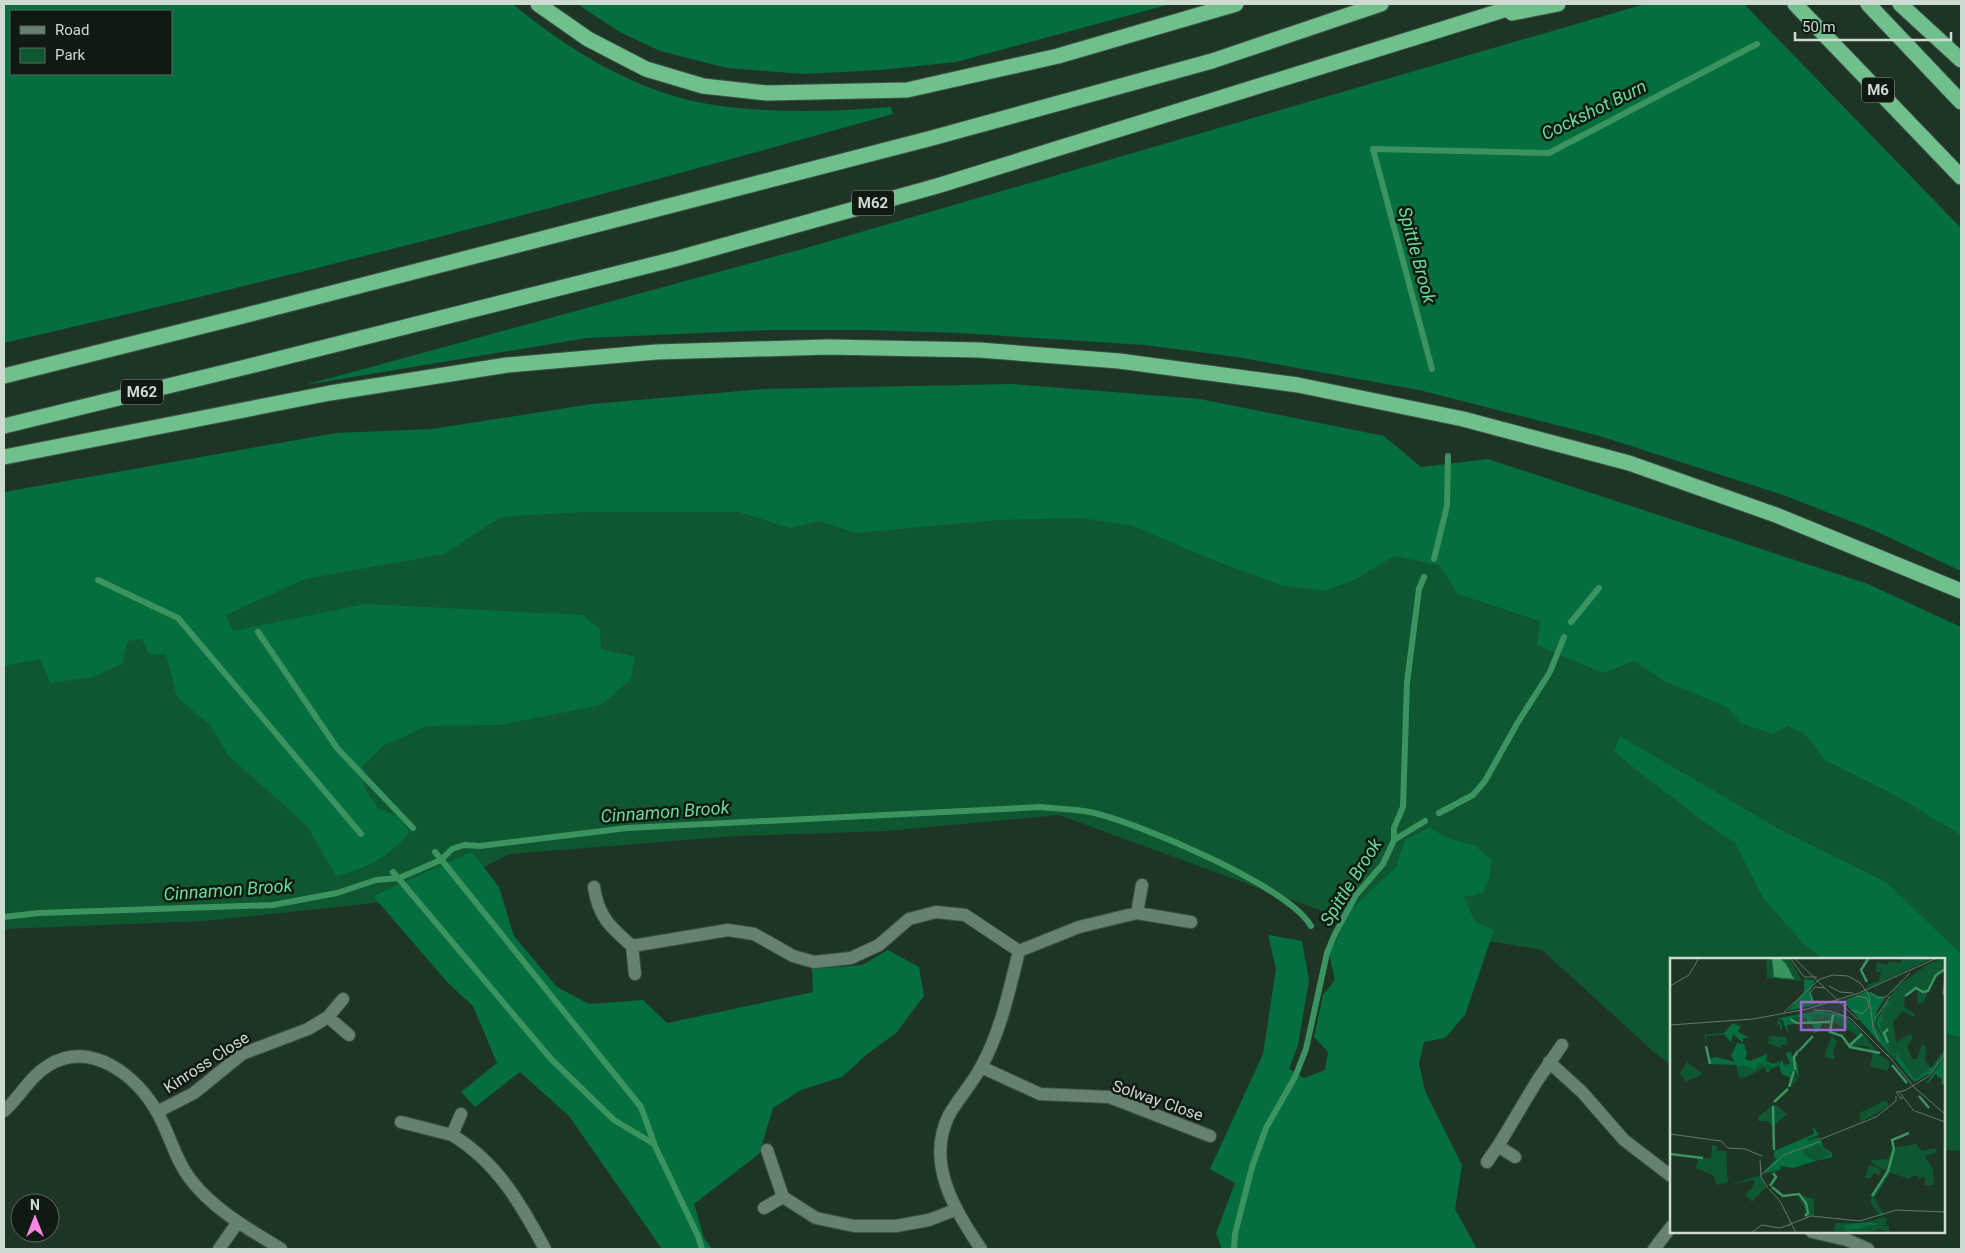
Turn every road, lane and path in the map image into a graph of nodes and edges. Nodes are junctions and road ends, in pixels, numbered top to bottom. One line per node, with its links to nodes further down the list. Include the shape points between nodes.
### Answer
1 (538, 4): 2 (highway, via 588,39 646,69 702,86 767,93 907,90 1058,56)
2 (1236, 4)
3 (1381, 4): 13 (highway, via 1212,61 932,138)
4 (1523, 4): 9 (highway, M62)
5 (1558, 4): 9 (highway)
6 (1795, 4): 12 (highway, M6)
7 (1868, 4): 11 (highway)
8 (1900, 4): 10 (highway)
9 (1460, 25): 14 (highway, M62, via 937,186 684,256)
10 (1961, 60)
11 (1961, 102)
12 (1961, 177)
13 (4, 376)
14 (4, 426)
15 (4, 457): 16 (highway, via 330,393 507,365 656,352 828,347 979,350 1119,362 1298,385 1463,419 1629,463 1776,515)
16 (1961, 591)
17 (1142, 885): 19 (street)
18 (594, 887): 21 (street, via 596,906 610,927)
19 (1137, 914): 20 (street); 22 (street, via 1079,927)
20 (1191, 922)
21 (632, 946): 22 (street, via 728,930 754,934 793,956 814,962 851,958 879,945 909,919 936,912 965,915); 23 (street)
22 (1019, 951): 29 (street, via 1003,1017)
23 (635, 974)
24 (343, 999): 25 (street, Kinross Close)
25 (328, 1017): 26 (street); 31 (street, Kinross Close, via 308,1029 242,1054 194,1093)
26 (349, 1035)
27 (1562, 1045): 28 (street)
28 (1549, 1062): 36 (street); 40 (street, via 1575,1085 1624,1140)
29 (981, 1067): 35 (street, Solway Close, via 1040,1094 1109,1097); 43 (street, via 949,1116 939,1148 944,1181)
30 (4, 1111): 31 (street, Kinross Close, via 48,1065 86,1056 109,1063 128,1077)
31 (157, 1112): 44 (street, Kinross Close, via 190,1179 206,1197)
32 (461, 1114): 34 (street)
33 (401, 1122): 34 (street)
34 (452, 1134): 49 (street, via 478,1152 497,1171 518,1199)
35 (1210, 1136)
36 (1498, 1146): 38 (street); 39 (street)
37 (767, 1150): 41 (street)
38 (1515, 1157)
39 (1487, 1162)
40 (1670, 1175)
41 (784, 1197): 42 (street); 43 (street, via 816,1218 854,1226 896,1226 928,1220)
42 (764, 1208)
43 (955, 1210): 50 (street)
44 (238, 1222): 47 (street); 48 (street, Kinross Close)
45 (1670, 1228): 51 (street)
46 (1816, 1233): 52 (street)
47 (219, 1249)
48 (281, 1249)
49 (545, 1249)
50 (981, 1249)
51 (1654, 1249)
52 (1868, 1249)

